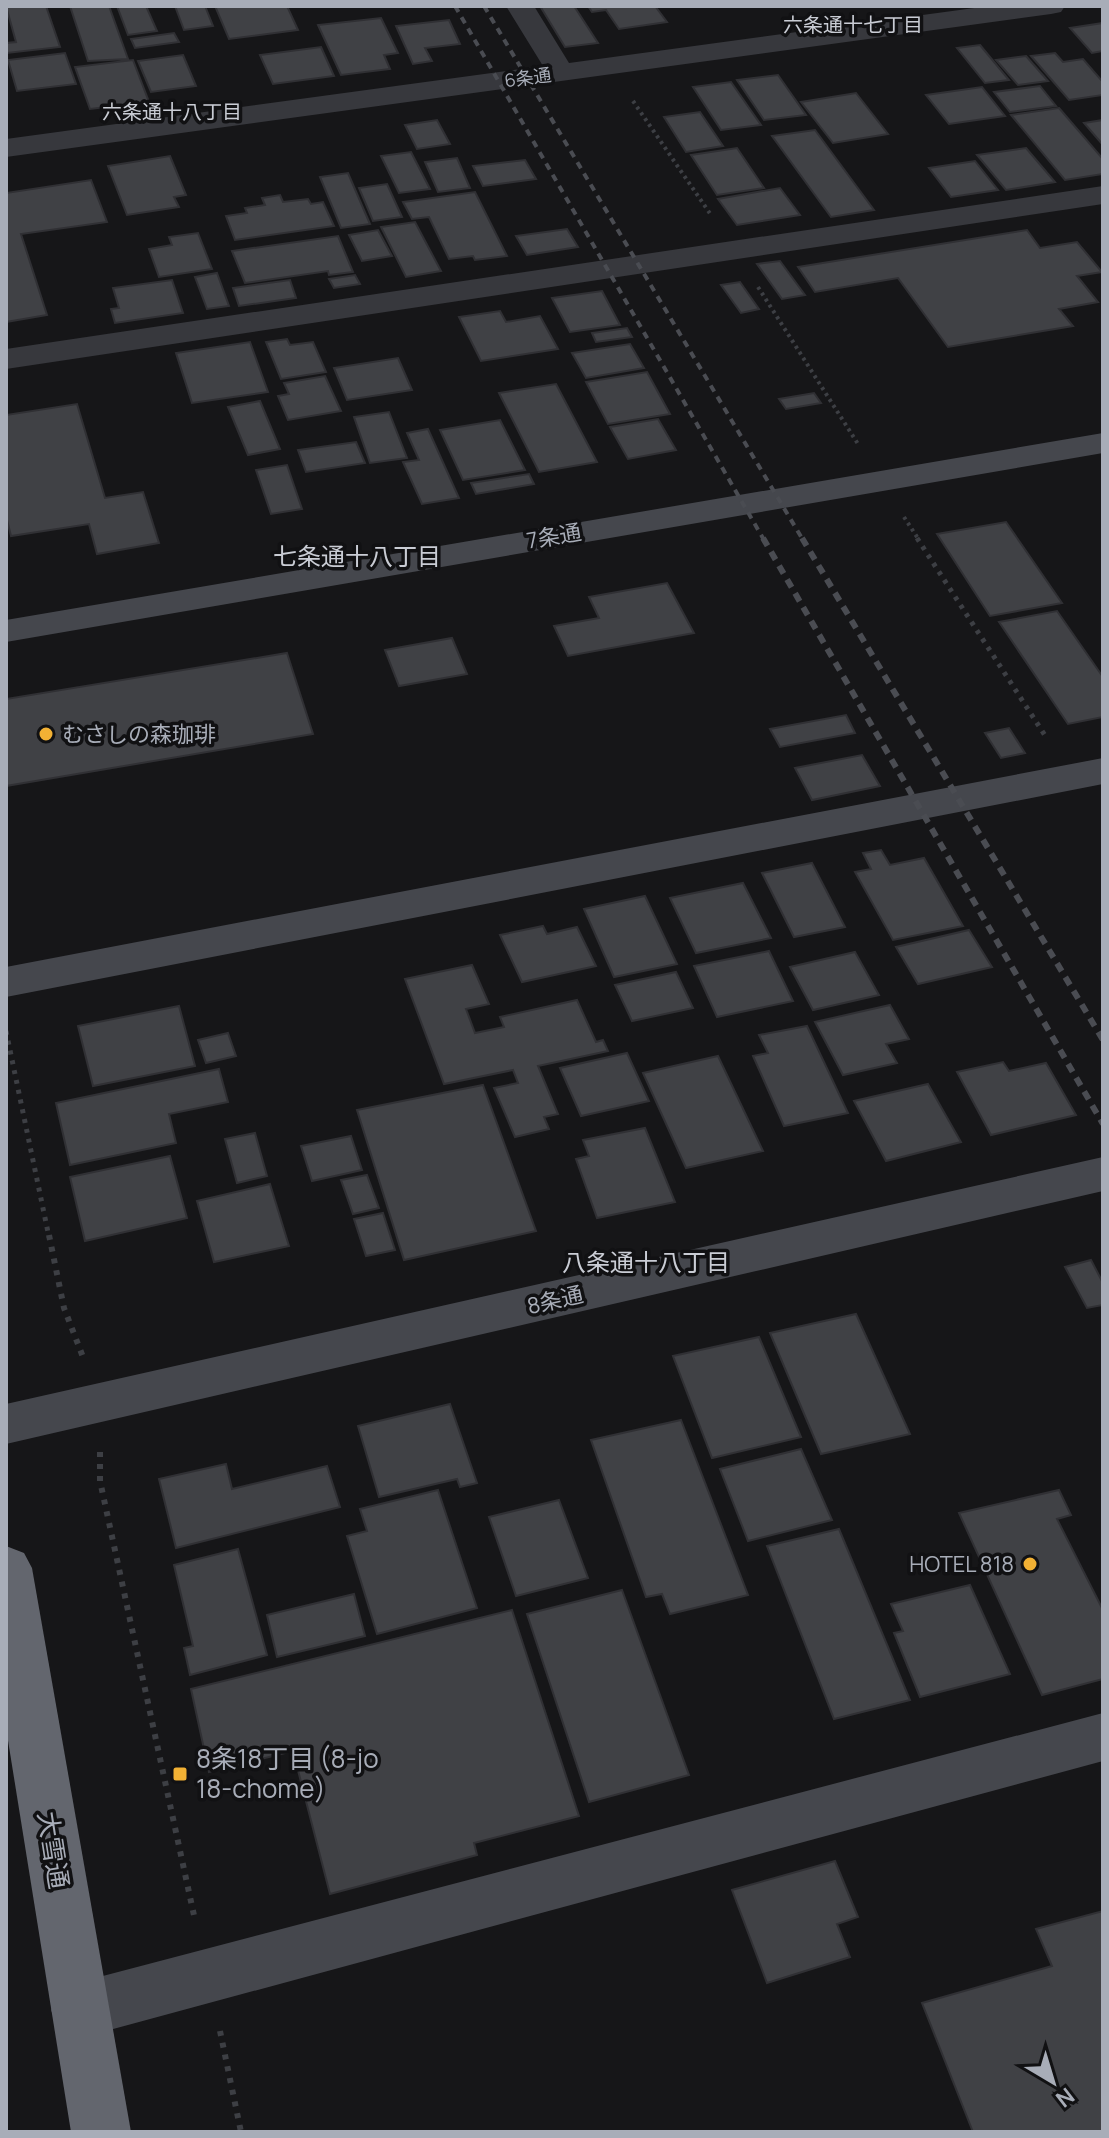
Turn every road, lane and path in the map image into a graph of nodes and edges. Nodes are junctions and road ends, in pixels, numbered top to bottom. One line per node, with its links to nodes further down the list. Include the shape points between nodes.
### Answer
1 (520, 6): 3 (street)
2 (1051, 6): 3 (street, 6条通)
3 (561, 73): 4 (street, 6条通)
4 (6, 148)
5 (1103, 195): 6 (street)
6 (6, 359)
7 (1103, 443): 8 (street, 7条通)
8 (6, 631)
9 (1103, 771): 10 (street)
10 (6, 982)
11 (6, 1031): 13 (path, via 64,1308)
12 (1103, 1174): 13 (street, 8条通)
13 (100, 1404): 14 (street, 8条通); 17 (path, via 100,1481)
14 (6, 1424)
15 (6, 1568): 18 (highway, 大雪通)
16 (1103, 1737): 17 (street)
17 (208, 1976): 18 (street); 20 (path)
18 (80, 2010): 19 (highway, 大雪通)
19 (101, 2132)
20 (241, 2132)

